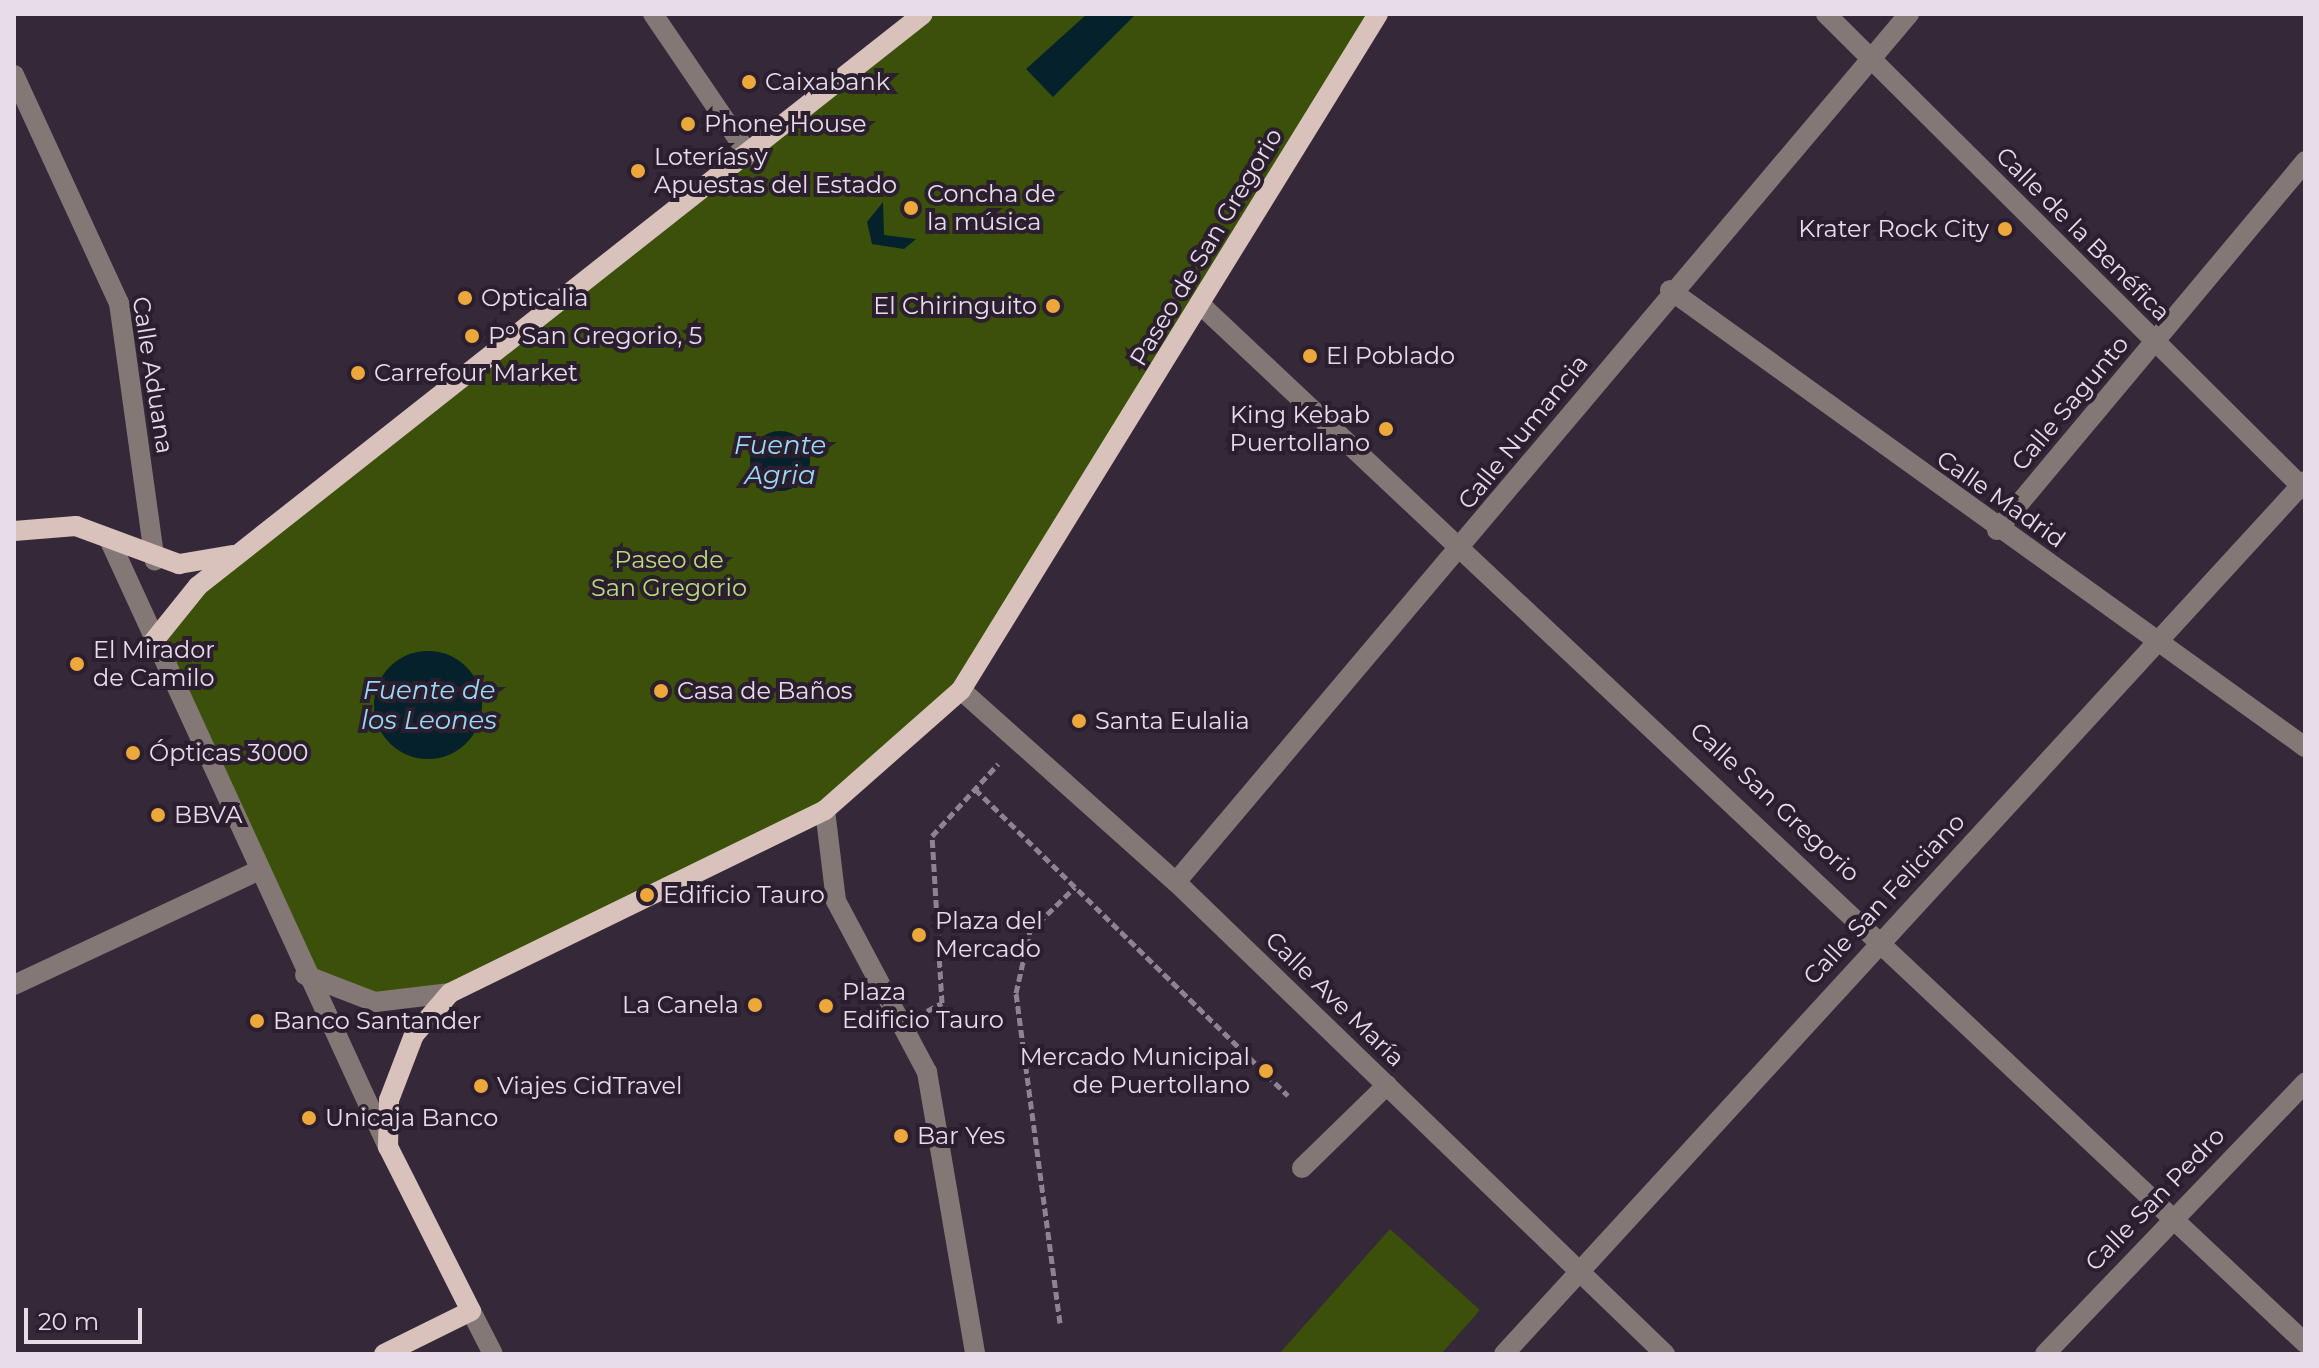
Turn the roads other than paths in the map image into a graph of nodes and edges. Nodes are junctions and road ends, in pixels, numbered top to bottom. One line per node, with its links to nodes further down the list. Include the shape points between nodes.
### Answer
1 (653, 14): 8 (street)
2 (923, 14): 8 (main road)
3 (1378, 14): 11 (main road, Paseo de San Gregorio)
4 (1826, 14): 6 (street, Calle de la Benéfica)
5 (1909, 14): 6 (street, Calle Numancia)
6 (1871, 57): 10 (street, Calle Numancia); 12 (street, Calle de la Benéfica)
7 (14, 75): 19 (street, Calle Aduana, via 119,303)
8 (749, 155): 18 (main road)
9 (2305, 161): 12 (street, Calle Sagunto)
10 (1670, 290): 14 (street, Calle Madrid); 17 (street, Calle Numancia)
11 (1203, 307): 17 (street, Calle San Gregorio); 22 (main road, Paseo de San Gregorio)
12 (2153, 343): 13 (street, Calle de la Benéfica); 14 (street, Calle Sagunto)
13 (2304, 485): 20 (street, Calle San Feliciano)
14 (1997, 530): 20 (street, Calle Madrid)
15 (14, 531): 16 (main road, via 56,524)
16 (109, 539): 19 (main road); 21 (street)
17 (1465, 546): 26 (street, Calle Numancia); 27 (street, Calle San Gregorio)
18 (244, 551): 19 (main road, via 179,564); 21 (main road, via 187,597)
19 (155, 561)
20 (2162, 639): 23 (street, Calle Madrid); 27 (street, Calle San Feliciano)
21 (153, 642): 25 (street)
22 (961, 690): 24 (main road, Paseo de San Gregorio); 26 (street, Calle Ave María)
23 (2305, 747)
24 (825, 810): 30 (main road, Paseo de San Gregorio); 41 (street, via 836,901 927,1072)
25 (257, 871): 28 (street); 29 (street)
26 (1176, 882): 32 (street, Calle Ave María)
27 (1882, 939): 35 (street, Calle San Gregorio); 36 (street, Calle San Feliciano)
28 (305, 975): 30 (street, Paseo de San Gregorio, via 375,1002); 33 (street)
29 (14, 985)
30 (450, 993): 33 (main road, Paseo de San Gregorio, via 400,1062)
31 (2305, 1083): 35 (street, Calle San Pedro)
32 (1387, 1085): 34 (street); 36 (street, Calle Ave María)
33 (388, 1147): 37 (main road)
34 (1302, 1168)
35 (2174, 1215): 38 (street, Calle San Gregorio); 44 (street, Calle San Pedro)
36 (1580, 1270): 42 (street, Calle San Feliciano); 43 (street, Calle Ave María)
37 (471, 1311): 39 (main road); 40 (street)
38 (2305, 1343)
39 (384, 1354)
40 (493, 1354)
41 (975, 1354)
42 (1504, 1354)
43 (1665, 1354)
44 (2045, 1354)

